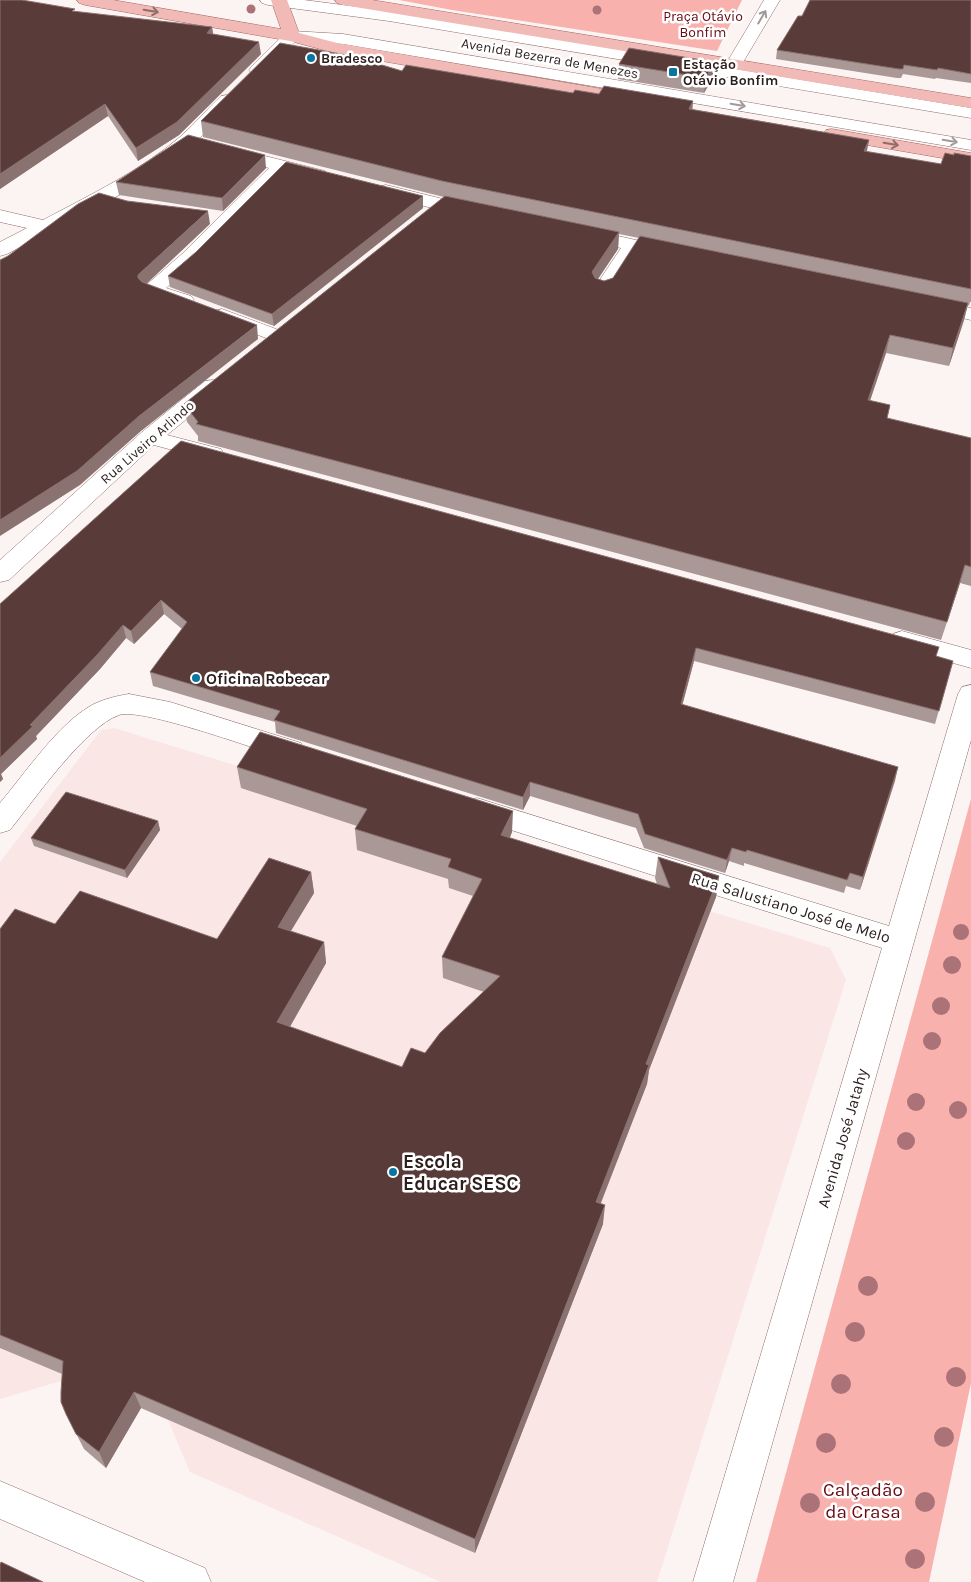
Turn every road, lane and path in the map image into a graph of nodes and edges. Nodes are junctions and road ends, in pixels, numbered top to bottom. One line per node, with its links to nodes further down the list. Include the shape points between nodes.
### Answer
1 (85, 0): 5 (main road, Avenida Bezerra de Menezes, one-way to 5)
2 (343, 0): 6 (main road, Avenida Bezerra de Menezes)
3 (772, 0): 6 (street, one-way to 3)
4 (276, 1): 5 (main road); 8 (street, Avenida Bezerra de Menezes, via 389,16); 9 (street, Avenida Bezerra de Menezes, via 379,29 716,86)
5 (292, 36): 10 (street); 11 (street, Avenida Bezerra de Menezes, one-way to 11, via 368,42); 12 (main road, Avenida Bezerra de Menezes, one-way to 12, via 335,48)
6 (734, 64): 7 (main road, Avenida Bezerra de Menezes)
7 (971, 103)
8 (971, 113)
9 (971, 123)
10 (186, 140): 13 (street); 16 (street)
11 (971, 145)
12 (971, 158)
13 (282, 166): 14 (street); 22 (street)
14 (338, 180)
15 (366, 186): 18 (street)
16 (99, 198): 17 (street); 24 (street)
17 (122, 204)
18 (441, 205): 19 (street); 23 (street)
19 (489, 215)
20 (0, 216): 24 (street)
21 (209, 216): 22 (street)
22 (229, 218): 32 (street, via 152,290)
23 (419, 222)
24 (44, 226): 27 (street)
25 (559, 230): 26 (street)
26 (633, 246): 28 (street); 29 (street)
27 (0, 250)
28 (691, 257)
29 (603, 290)
30 (913, 302): 31 (street)
31 (971, 314)
32 (277, 336)
33 (232, 371): 34 (street, Rua Liveiro Arlindo)
34 (150, 437): 35 (street); 36 (street, Rua Liveiro Arlindo)
35 (236, 460)
36 (0, 574)
37 (885, 636): 38 (street)
38 (971, 659)
39 (971, 694): 43 (street, Avenida José Jatahy)
40 (316, 758): 42 (street, via 170,712 130,703 114,706 76,730)
41 (458, 802): 43 (street, Rua Salustiano José de Melo)
42 (0, 822)
43 (899, 941): 46 (street, Avenida José Jatahy)
44 (0, 1500): 45 (street)
45 (191, 1582)
46 (713, 1582)

